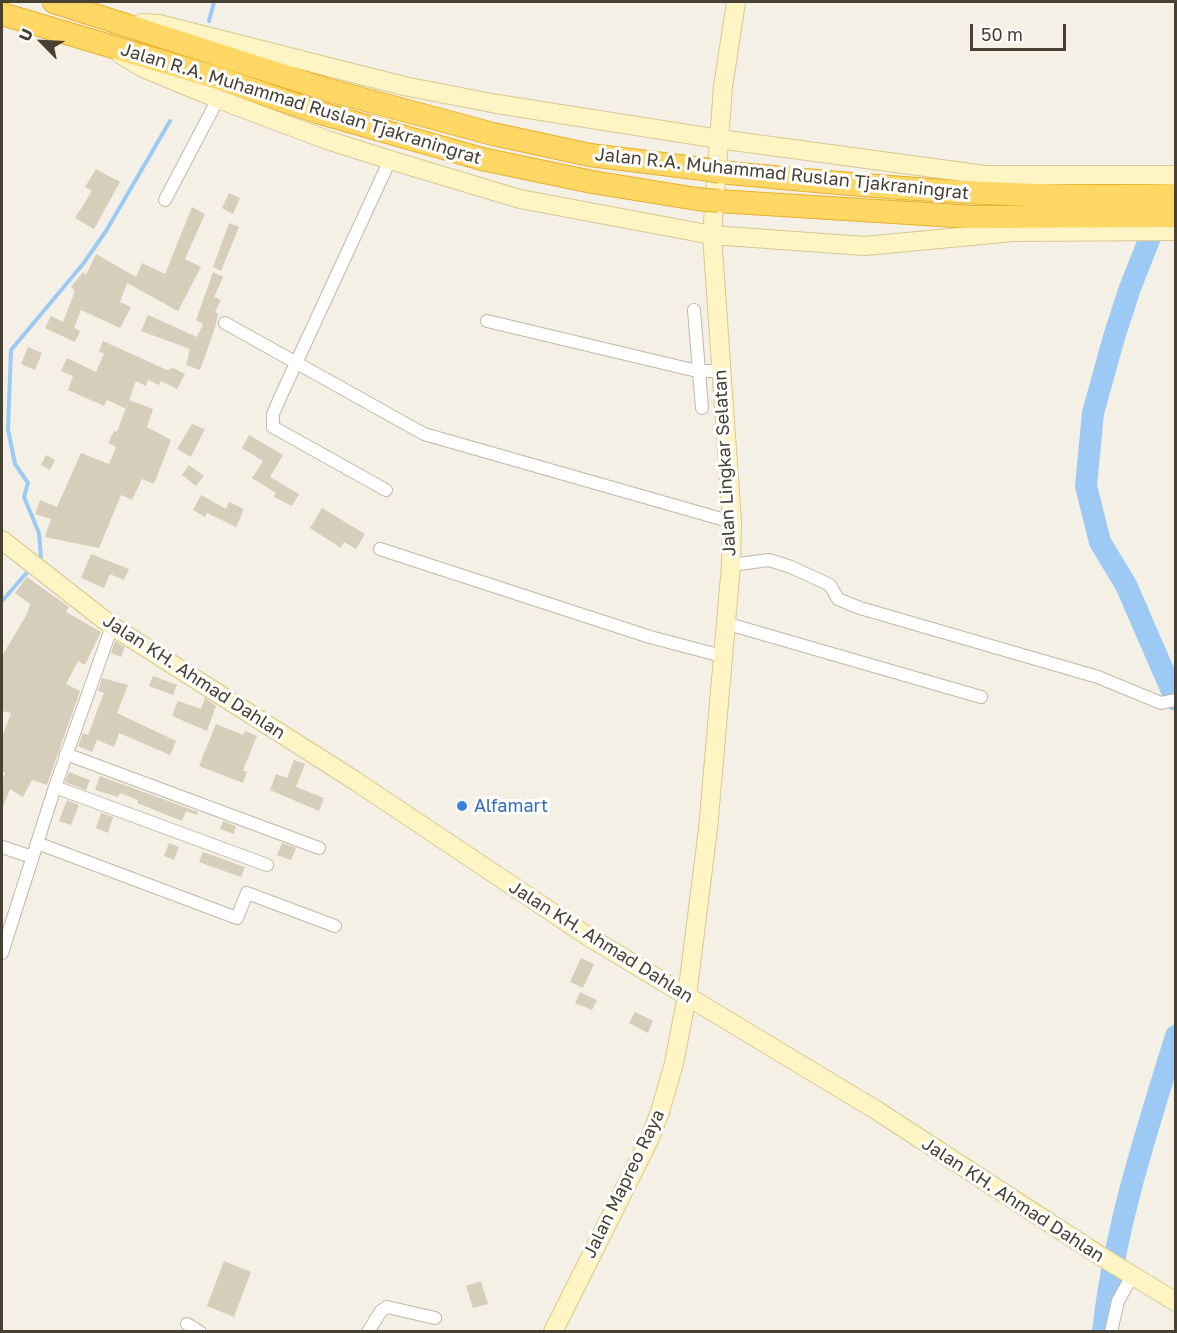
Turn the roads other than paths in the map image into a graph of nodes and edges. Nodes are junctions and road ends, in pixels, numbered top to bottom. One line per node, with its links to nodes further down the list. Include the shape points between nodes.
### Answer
1 (54, 2): 4 (highway, Jalan R.A. Muhammad Ruslan Tjakraningrat)
2 (735, 2): 7 (street, Jalan Lingkar Selatan)
3 (2, 14): 5 (highway, Jalan R.A. Muhammad Ruslan Tjakraningrat)
4 (118, 21): 7 (street, Jalan R.A. Muhammad Ruslan Tjakraningrat, via 159,24 404,86); 12 (highway, Jalan R.A. Muhammad Ruslan Tjakraningrat, via 325,89 493,134 590,155)
5 (106, 45): 6 (street, Jalan R.A. Muhammad Ruslan Tjakraningrat, via 143,68); 12 (highway, Jalan R.A. Muhammad Ruslan Tjakraningrat, via 482,159 592,182 707,200 972,218)
6 (218, 99): 8 (street, Jalan R.A. Muhammad Ruslan Tjakraningrat); 11 (street)
7 (719, 139): 9 (street, Jalan R.A. Muhammad Ruslan Tjakraningrat, via 985,175); 14 (street, Jalan Lingkar Selatan)
8 (390, 160): 14 (street, Jalan R.A. Muhammad Ruslan Tjakraningrat, via 520,199); 18 (street)
9 (1169, 174)
10 (1176, 195): 12 (highway, Jalan R.A. Muhammad Ruslan Tjakraningrat)
11 (165, 200)
12 (1143, 214): 13 (highway, Jalan R.A. Muhammad Ruslan Tjakraningrat); 14 (street, Jalan R.A. Muhammad Ruslan Tjakraningrat, via 1013,232 865,246)
13 (1172, 226)
14 (712, 235): 20 (street, Jalan Lingkar Selatan)
15 (694, 310): 19 (street)
16 (487, 321): 19 (street)
17 (225, 323): 18 (street)
18 (296, 363): 22 (street, via 273,414 273,427); 23 (street, via 424,434)
19 (697, 371): 20 (street); 21 (street)
20 (720, 371): 23 (street, Jalan Lingkar Selatan)
21 (702, 408)
22 (386, 490)
23 (732, 522): 26 (street, Jalan Lingkar Selatan)
24 (2, 540): 28 (street, Jalan KH. Ahmad Dahlan)
25 (380, 549): 29 (street, via 650,637)
26 (731, 565): 27 (street, Jalan Lingkar Selatan); 31 (street, via 769,560 780,563 830,585 838,599 860,608 1098,677 1161,703)
27 (726, 623): 29 (street, Jalan Lingkar Selatan); 30 (street)
28 (112, 626): 32 (street); 41 (street, Jalan KH. Ahmad Dahlan, via 354,780 589,937)
29 (722, 656): 41 (street, Jalan Lingkar Selatan)
30 (981, 697)
31 (1175, 700)
32 (66, 754): 33 (street); 36 (street)
33 (55, 787): 34 (street); 38 (street)
34 (37, 843): 37 (street); 39 (street, via 237,918 247,894)
35 (2, 846): 37 (street)
36 (319, 848)
37 (32, 857): 40 (street)
38 (267, 865)
39 (335, 926)
40 (2, 953)
41 (690, 998): 42 (street, Jalan KH. Ahmad Dahlan, via 876,1110); 48 (street, Jalan Mapreo Raya, via 657,1122)
42 (1127, 1273): 43 (street, Jalan KH. Ahmad Dahlan); 49 (street)
43 (1176, 1302)
44 (435, 1318): 47 (street, via 387,1307)
45 (187, 1324): 46 (street)
46 (200, 1332)
47 (368, 1332)
48 (553, 1332)
49 (1111, 1332)

